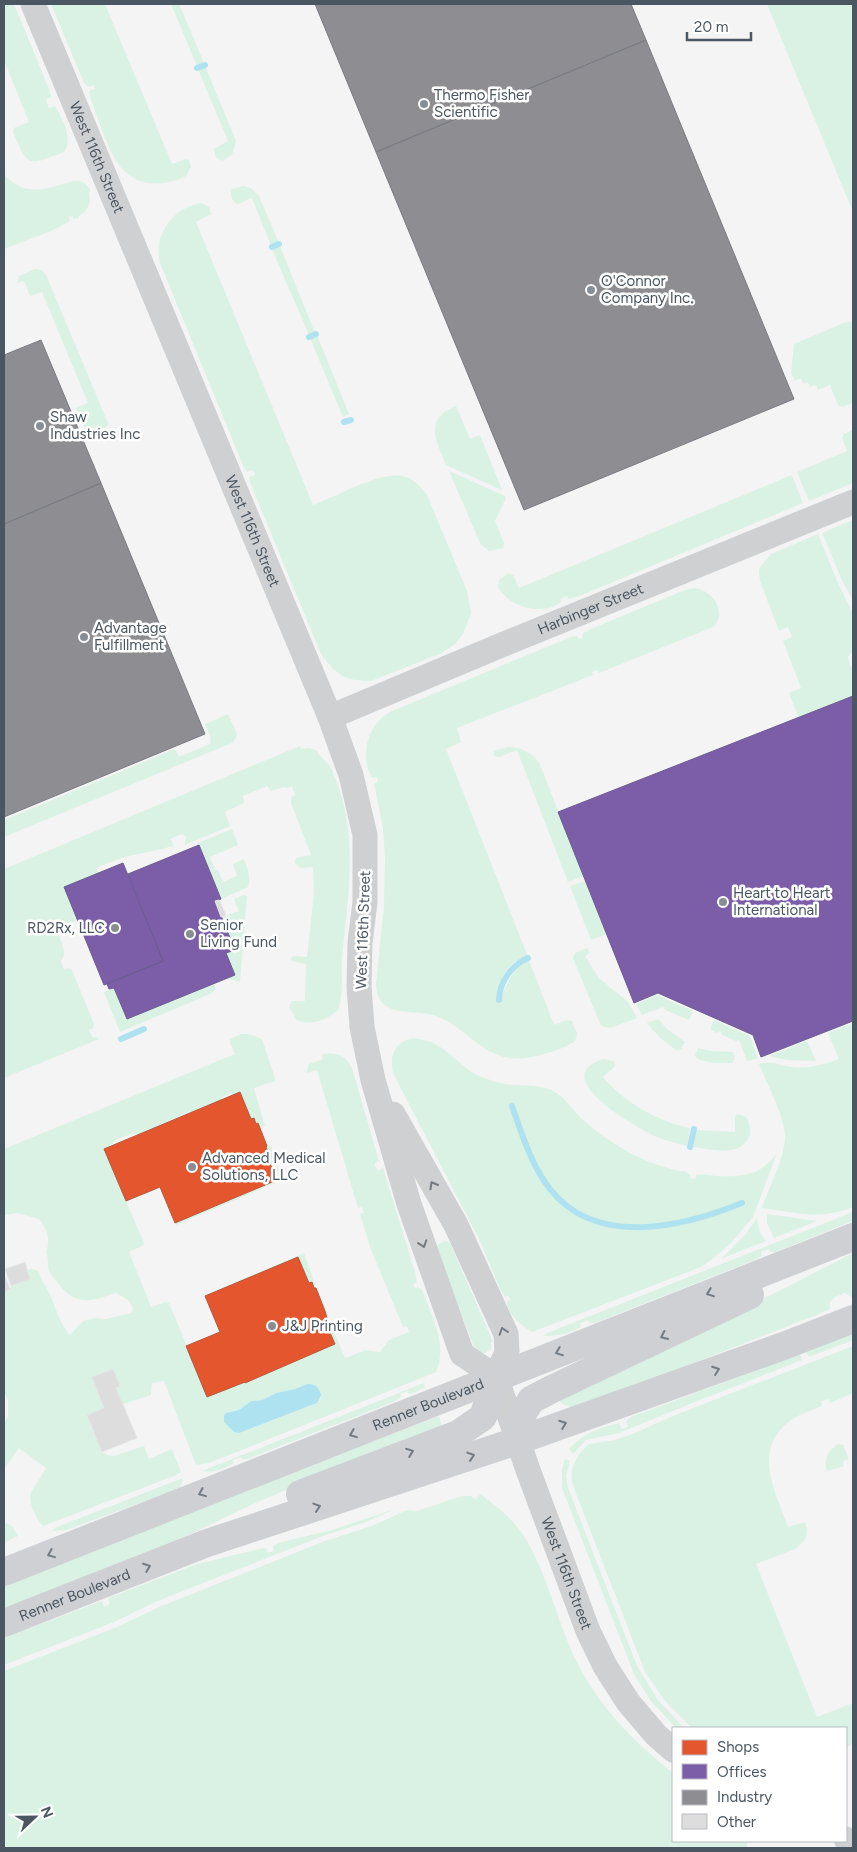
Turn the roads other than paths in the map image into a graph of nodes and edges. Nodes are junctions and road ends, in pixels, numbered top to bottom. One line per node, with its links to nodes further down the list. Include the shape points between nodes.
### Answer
1 (33, 4): 3 (street, West 116th Street)
2 (853, 502): 3 (street, Harbinger Street)
3 (330, 718): 4 (street, West 116th Street, via 351,775 364,835 365,902 359,987 362,1027)
4 (373, 1080): 8 (street, West 116th Street, one-way to 8, via 409,1204 462,1354); 8 (street, West 116th Street, one-way to 4, via 507,1352 506,1334 456,1225)
5 (853, 1237): 6 (main road, Renner Boulevard)
6 (795, 1260): 8 (main road, Renner Boulevard, one-way to 8); 9 (main road, one-way to 9, via 770,1286 531,1400 522,1415)
7 (853, 1319): 9 (main road, Renner Boulevard, one-way to 7)
8 (496, 1377): 9 (street, West 116th Street); 10 (main road, one-way to 8, via 237,1521 266,1507 458,1434 484,1417); 11 (main road, Renner Boulevard, one-way to 11)
9 (517, 1441): 10 (main road, Renner Boulevard, one-way to 9); 13 (street, West 116th Street, via 588,1631 605,1666 628,1702)
10 (207, 1543): 12 (main road, Renner Boulevard, one-way to 10)
11 (4, 1572)
12 (4, 1623)
13 (672, 1749)

